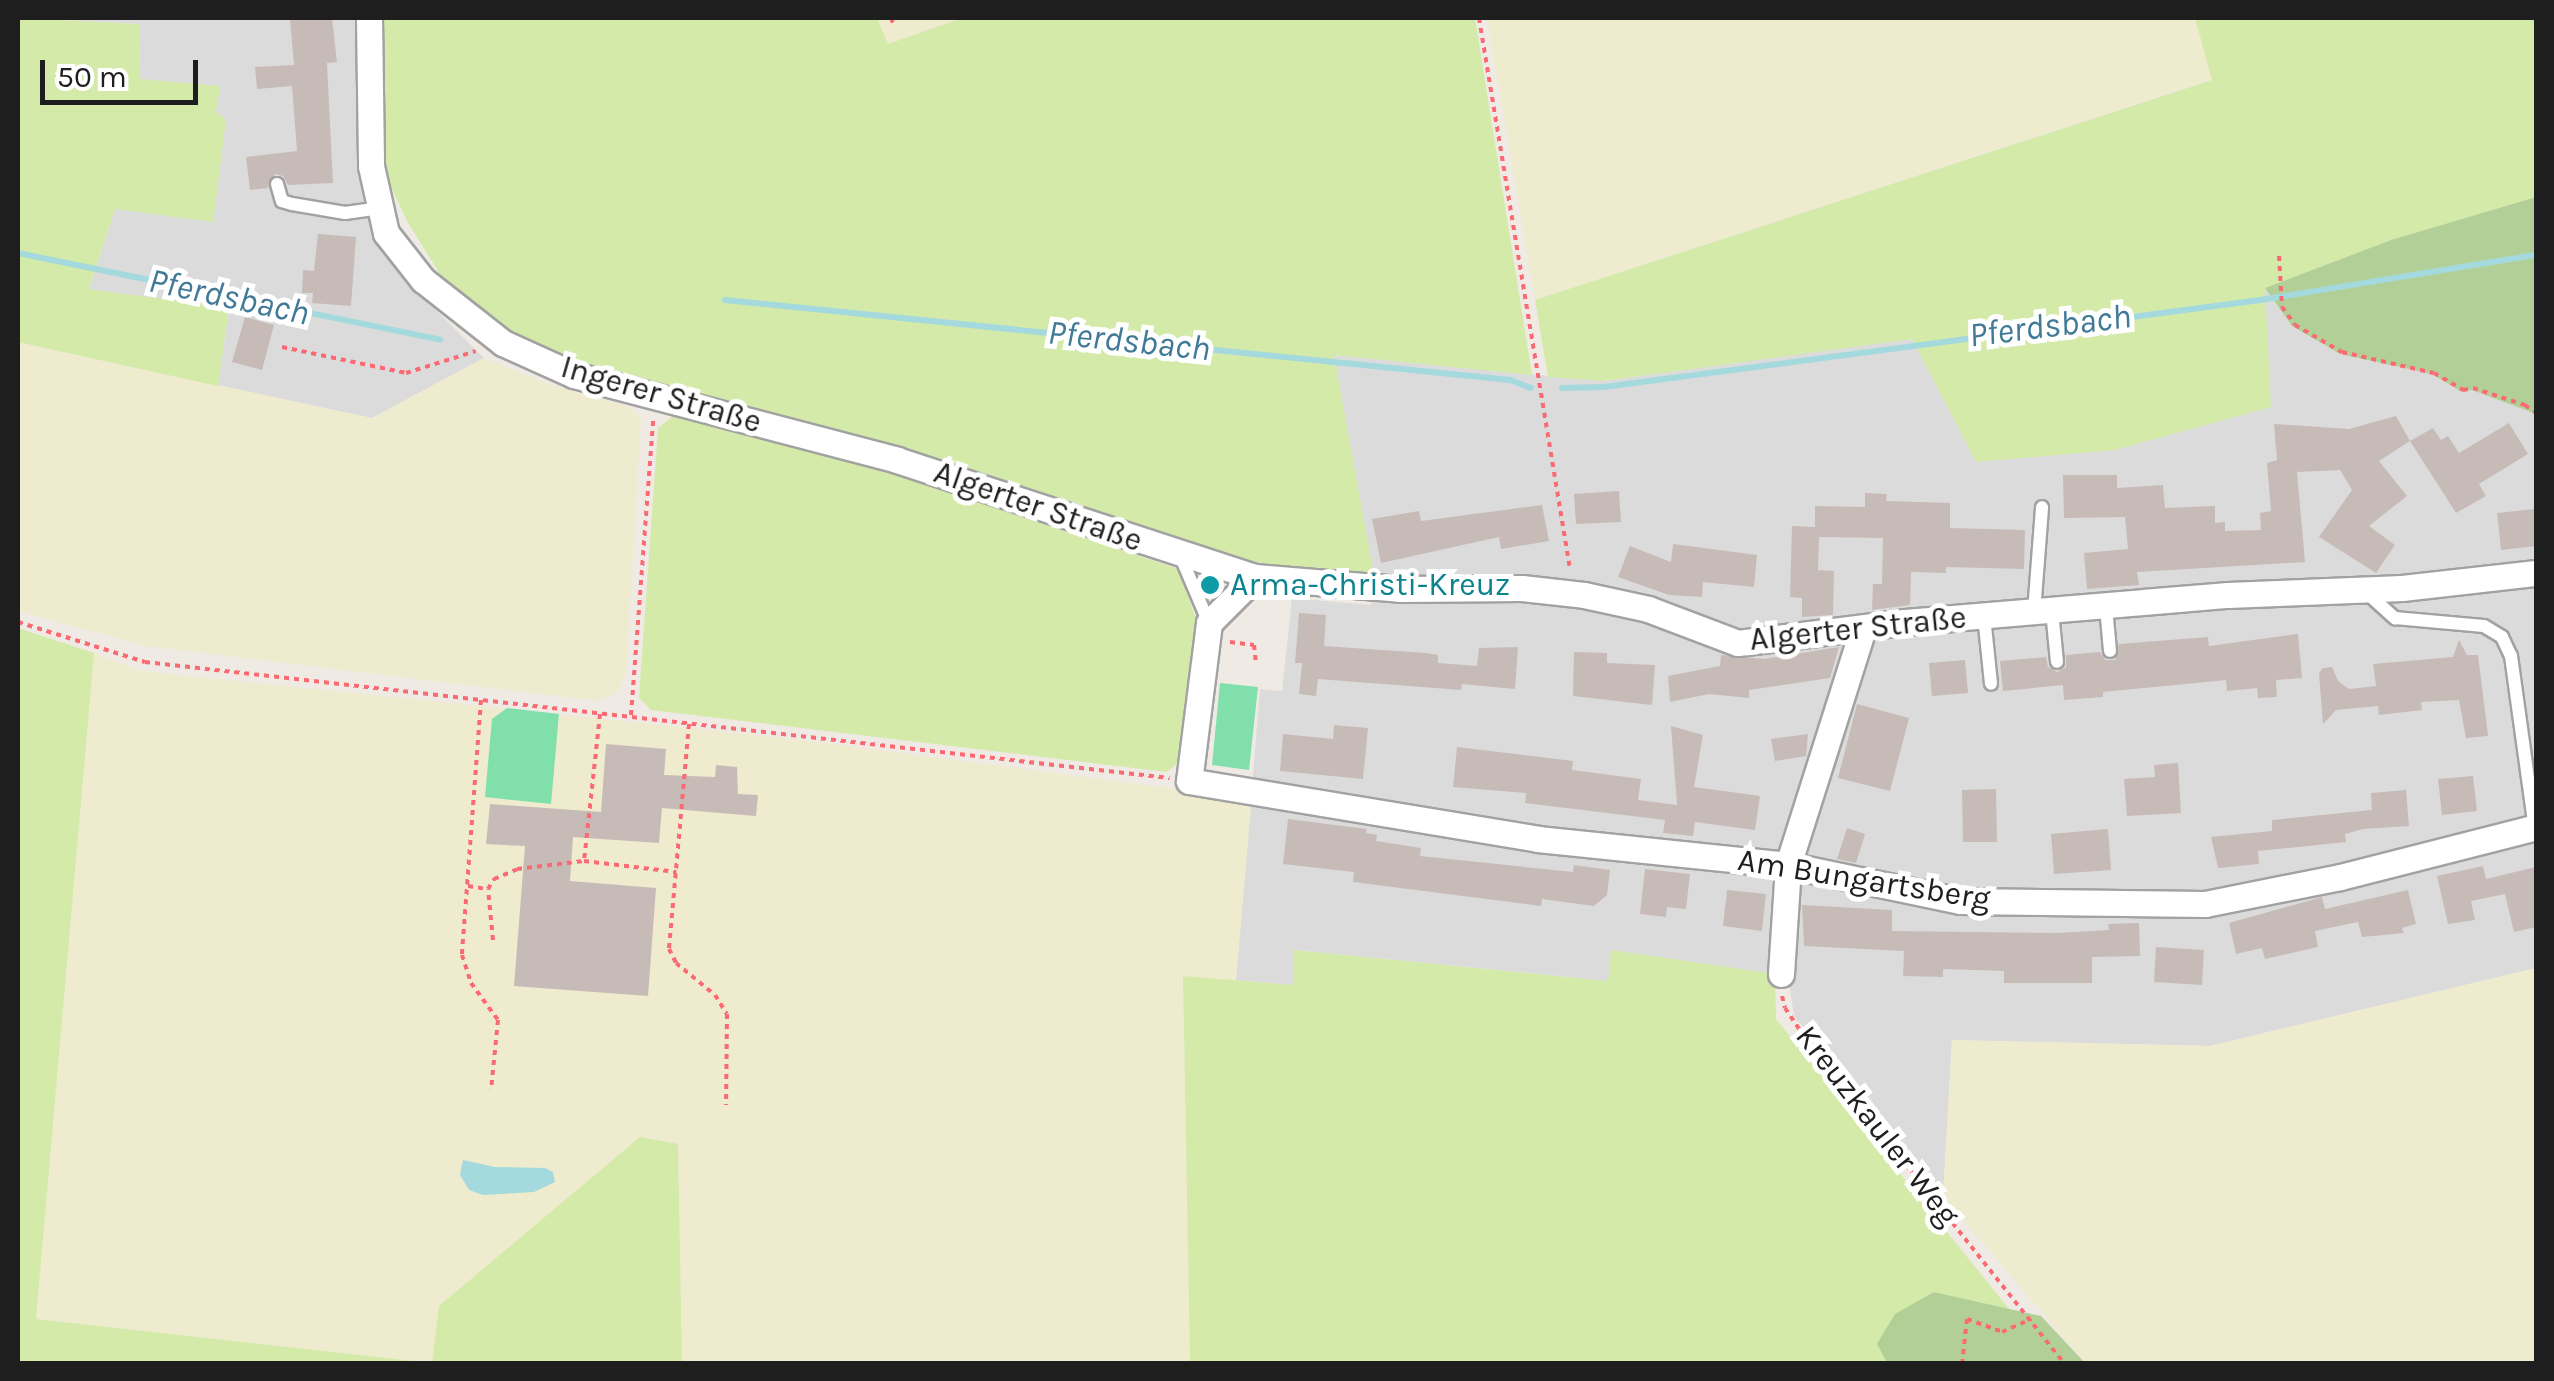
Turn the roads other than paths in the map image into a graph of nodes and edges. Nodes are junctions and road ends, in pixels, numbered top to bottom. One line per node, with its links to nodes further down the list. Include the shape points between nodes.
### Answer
1 (368, 18): 3 (street, Ingerer Straße, via 367,114)
2 (277, 184): 3 (lane, via 282,201 292,204 345,214)
3 (380, 208): 4 (street, Ingerer Straße, via 386,232 422,280 503,343 574,375)
4 (898, 460): 6 (street, Algerter Straße)
5 (2042, 507): 11 (lane)
6 (1180, 555): 8 (street, Algerter Straße); 13 (lane)
7 (2536, 573): 9 (street, Algerter Straße)
8 (1254, 577): 13 (street); 14 (street, Algerter Straße, via 1574,594 1648,609 1738,643)
9 (2364, 590): 10 (street, Algerter Straße); 18 (lane, via 2395,618 2484,626 2502,637 2511,656)
10 (2106, 607): 11 (street, Algerter Straße); 15 (lane)
11 (2043, 612): 12 (street, Algerter Straße); 16 (lane)
12 (1984, 616): 14 (street, Algerter Straße); 17 (lane)
13 (1208, 623): 19 (street, Am Bungartsberg, via 1189,781 1538,840)
14 (1863, 629): 19 (street)
15 (2110, 651)
16 (2057, 662)
17 (1991, 684)
18 (2536, 828): 19 (street, Am Bungartsberg, via 2205,904 1960,901)
19 (1788, 865): 20 (street)
20 (1781, 974)

